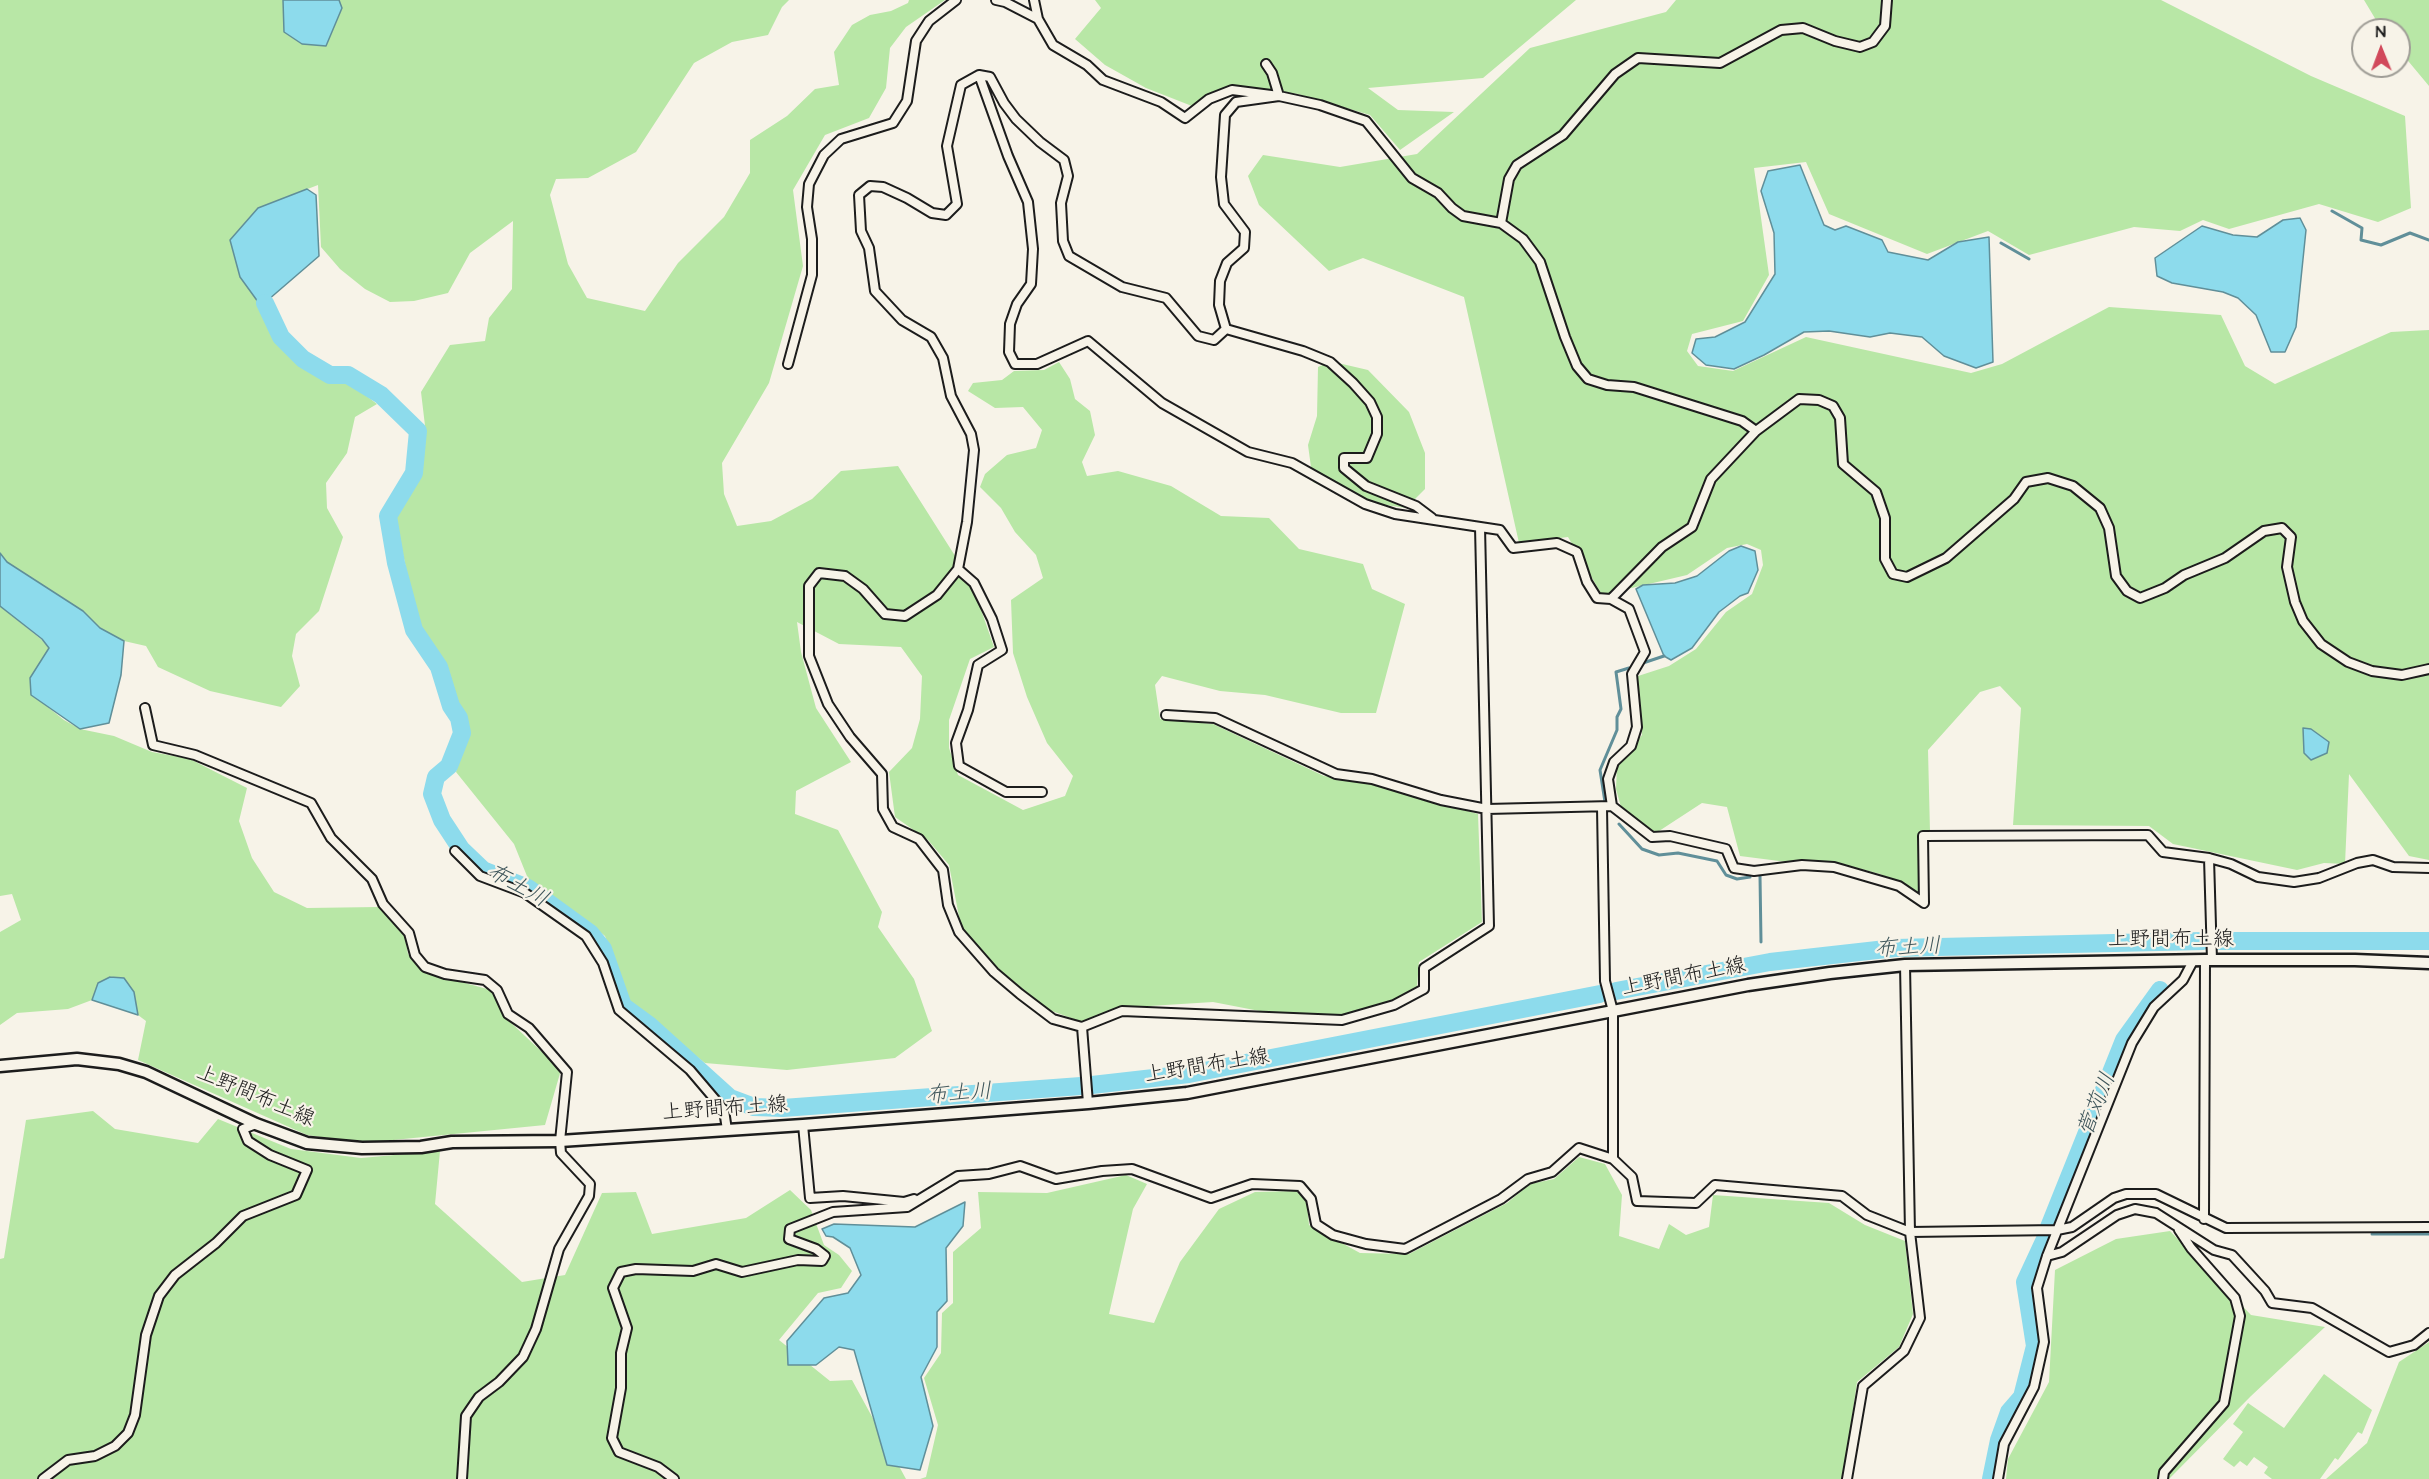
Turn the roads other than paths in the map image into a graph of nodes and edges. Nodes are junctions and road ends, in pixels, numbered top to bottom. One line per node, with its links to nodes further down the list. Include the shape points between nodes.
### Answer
1 (956, 0): 11 (street, via 929,21 916,41 907,101 893,123 841,139 824,155 809,184 812,275)
2 (996, 0): 5 (street)
3 (1034, 0): 5 (street)
4 (1887, 0): 9 (street, via 1886,26 1873,42 1860,47 1803,28 1781,30 1720,63 1638,58 1615,74 1563,135 1517,165 1509,179)
5 (1038, 19): 8 (street, via 1053,45 1087,65 1103,80 1161,102 1185,118 1209,99 1232,90)
6 (1266, 64): 8 (street)
7 (979, 75): 10 (street, via 990,77 1016,119 1064,160 1068,176 1061,203 1069,256 1122,287 1166,298 1198,336 1214,340); 13 (street, via 1028,202 1033,249 1031,284 1017,304 1010,324 1009,352 1015,364 1037,364 1088,341 1162,403 1248,452 1292,463 1365,504 1395,514); 15 (street, via 962,85 947,146 957,204 946,215 932,213 883,187 870,186 860,195 861,231 869,248 875,291 902,320 931,337 943,358 951,396 971,434 974,450)
8 (1279, 96): 9 (street, via 1366,121 1412,178 1463,216); 10 (street, via 1236,102 1225,115 1221,177 1224,204 1245,232 1244,248 1227,263 1220,281 1219,305)
9 (1501, 223): 12 (street, via 1523,239 1540,262 1565,338 1577,366 1588,379 1634,387 1742,421)
10 (1226, 329): 13 (street, via 1330,362 1371,402 1377,417 1377,434 1367,458 1344,458 1344,468 1366,486 1416,506)
11 (788, 364)
12 (1756, 431): 16 (street, via 1711,479 1692,527 1662,547); 17 (street, via 1799,399 1819,400 1833,406 1840,418 1842,464 1876,492 1885,518 1885,559 1893,574 1907,577 1946,558 2014,500 2025,482 2048,477 2073,486 2100,508 2109,528 2116,576 2127,591 2140,598 2225,558 2264,531 2282,528 2291,537 2288,567 2295,602 2303,621 2321,644 2348,662 2372,671 2402,675)
13 (1436, 520): 14 (street)
14 (1480, 527): 16 (street, via 1500,530 1513,548 1557,543 1577,552 1597,598); 23 (street)
15 (958, 569): 20 (street, via 974,582 1002,650 978,665 956,743 959,766 1006,792); 32 (street, via 936,595 905,616 885,614 863,588 845,576 819,573 809,586 809,656 828,704 882,774 883,809 893,827 919,839 944,870 948,905 959,932 994,972 1020,994 1053,1019)
16 (1611, 599): 21 (street, via 1629,609 1645,652 1632,674 1638,727 1631,746 1614,762 1608,779)
17 (2429, 669)
18 (145, 708): 38 (street, via 153,745 195,755 311,803 331,838 372,879 382,904 409,933 415,955 425,967 485,980 497,990 508,1014 529,1028 567,1072)
19 (1166, 715): 23 (street, via 1215,718 1336,774 1372,779)
20 (1042, 792)
21 (1612, 806): 22 (street); 25 (street, via 1652,837 1670,836 1726,849 1734,868 1754,871 1802,865 1834,867 1899,886 1924,903 1923,836 2148,835 2163,852)
22 (1602, 808): 23 (street); 31 (street, via 1605,981)
23 (1487, 809): 32 (street, via 1489,926 1424,968 1424,989 1404,1000 1342,1020 1122,1011)
24 (455, 851): 37 (street, via 480,876 525,893 586,936 603,963 619,1010 690,1070 724,1110)
25 (2209, 858): 26 (street, via 2258,877 2294,882 2373,860 2393,867); 27 (street)
26 (2429, 868)
27 (2209, 960): 28 (main road, 上野間布土線); 29 (main road, 上野間布土線); 41 (street)
28 (2193, 961): 30 (main road, 上野間布土線); 44 (street, via 2183,980 2154,1007 2132,1043)
29 (2429, 963)
30 (1905, 965): 31 (main road, 上野間布土線, via 1748,985); 45 (street)
31 (1613, 1011): 34 (main road, 上野間布土線, via 1187,1093); 39 (street)
32 (1082, 1027): 34 (street)
33 (0, 1066): 35 (main road, 上野間布土線, via 77,1059 119,1064 172,1083)
34 (1088, 1103): 36 (main road, 上野間布土線)
35 (256, 1124): 38 (main road, 上野間布土線, via 307,1143 362,1148); 48 (street, via 243,1129 248,1141 307,1170 296,1195 243,1216 175,1275 159,1296 146,1335 135,1415 128,1433 115,1446 95,1456 68,1460)
36 (803, 1125): 37 (main road, 上野間布土線); 40 (street, via 810,1198 843,1196 904,1202)
37 (727, 1130): 38 (main road, 上野間布土線)
38 (560, 1140): 49 (street, via 561,1153 590,1184 589,1196 559,1249 536,1329 523,1357 479,1397 466,1416)
39 (1613, 1159): 40 (street, via 1579,1148 1552,1172 1528,1179 1501,1199 1405,1249 1334,1235 1316,1224 1311,1199 1300,1186 1252,1184 1211,1198 1131,1169 1056,1179 1020,1166 958,1176); 45 (street, via 1632,1177 1637,1201 1696,1203 1714,1185 1842,1196 1867,1215)
40 (921, 1198): 50 (street, via 907,1207 833,1212 790,1229 789,1239 816,1249 825,1256 822,1261 798,1260 742,1272 716,1264 693,1272 621,1272 613,1288 627,1328 612,1438 619,1452 658,1467)
41 (2204, 1219): 43 (street, via 2226,1228); 44 (street, via 2156,1194 2126,1194 2072,1227)
42 (2176, 1227): 46 (street, via 2156,1214 2135,1209 2117,1215 2062,1252); 47 (street, via 2214,1250 2232,1255 2272,1303 2312,1308 2389,1352 2414,1345); 53 (street, via 2235,1298 2240,1316 2224,1403 2164,1472)
43 (2429, 1227)
44 (2057, 1230): 45 (street); 46 (street)
45 (1910, 1232): 51 (street, via 1920,1318 1904,1350 1863,1386)
46 (2047, 1256): 52 (street, via 2037,1288 2044,1342 2034,1387 2004,1444)
47 (2429, 1332)
48 (43, 1479)
49 (462, 1479)
50 (674, 1479)
51 (1847, 1479)
52 (1998, 1479)
53 (2163, 1479)

